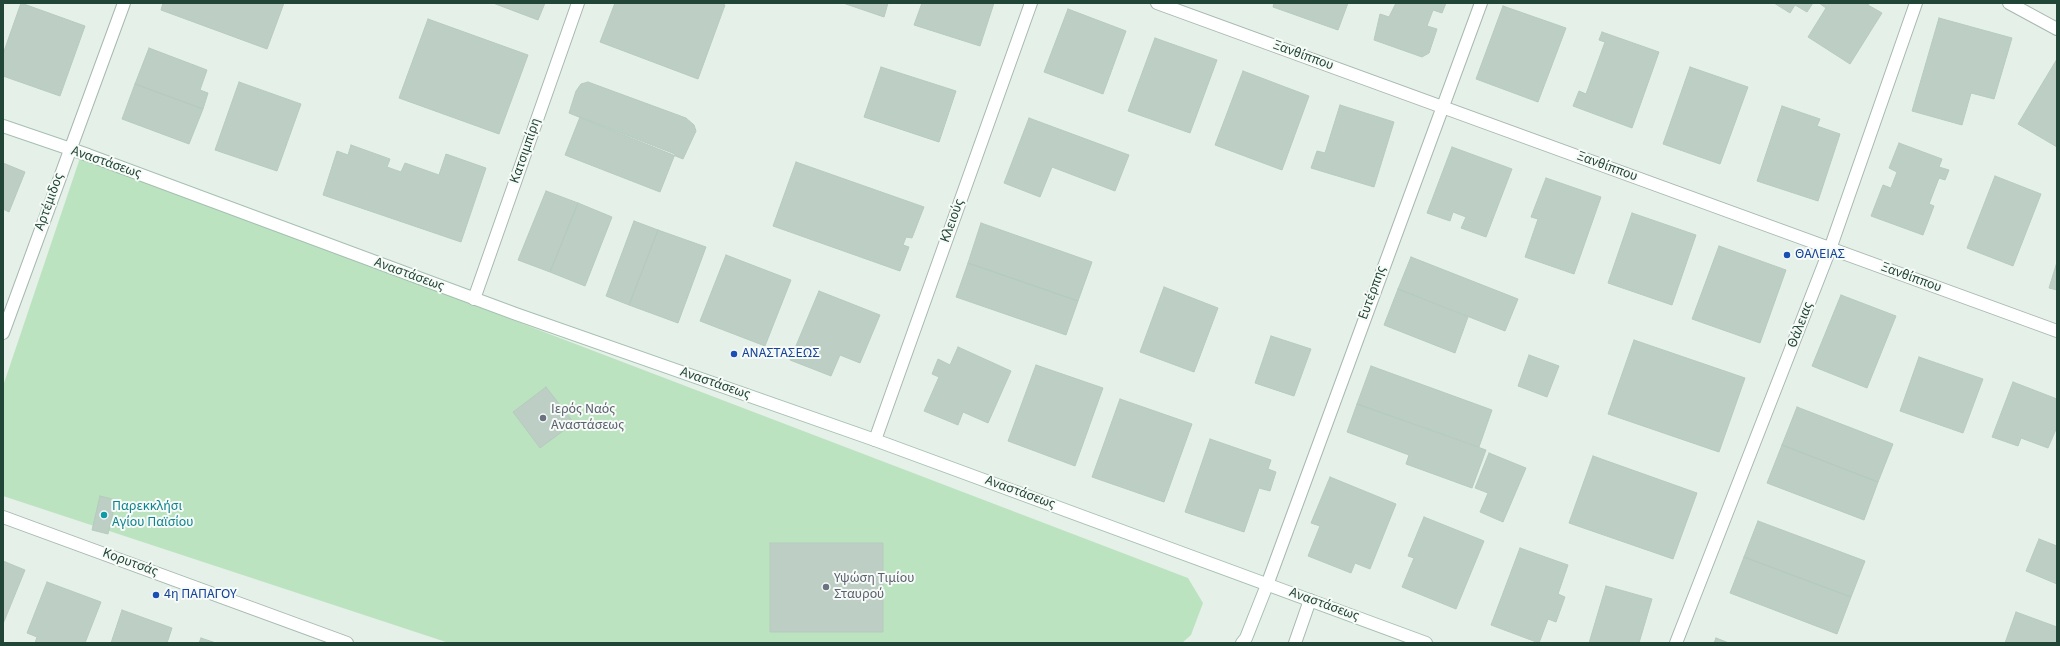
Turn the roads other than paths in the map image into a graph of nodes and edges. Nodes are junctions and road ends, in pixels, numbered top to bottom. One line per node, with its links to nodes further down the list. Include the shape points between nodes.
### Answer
1 (124, 3): 11 (street, Αρτέμιδος)
2 (578, 3): 13 (street, Κατσιμπίρη)
3 (1031, 3): 16 (street, Κλειούς)
4 (1157, 3): 9 (street, Ξανθίππου)
5 (1480, 3): 9 (street, Ευτέρπης)
6 (1916, 3): 12 (street, Θάλειας)
7 (2009, 3): 8 (street)
8 (2057, 29)
9 (1441, 107): 12 (street, Ξανθίππου); 18 (street, Ευτέρπης)
10 (3, 126): 11 (street, Αναστάσεως)
11 (69, 150): 13 (street, Αναστάσεως); 15 (street, Αρτέμιδος)
12 (1830, 249): 14 (street, Ξανθίππου); 24 (street, Θάλειας)
13 (474, 299): 16 (street, Αναστάσεως)
14 (2057, 332)
15 (3, 333)
16 (875, 440): 18 (street, Αναστάσεως)
17 (3, 517): 20 (street, Κορυτσάς)
18 (1267, 585): 19 (street, Αναστάσεως); 21 (street, Ευτέρπης)
19 (1310, 600): 22 (street); 23 (street, Αναστάσεως)
20 (348, 643)
21 (1242, 643)
22 (1295, 643)
23 (1426, 643)
24 (1676, 643)

